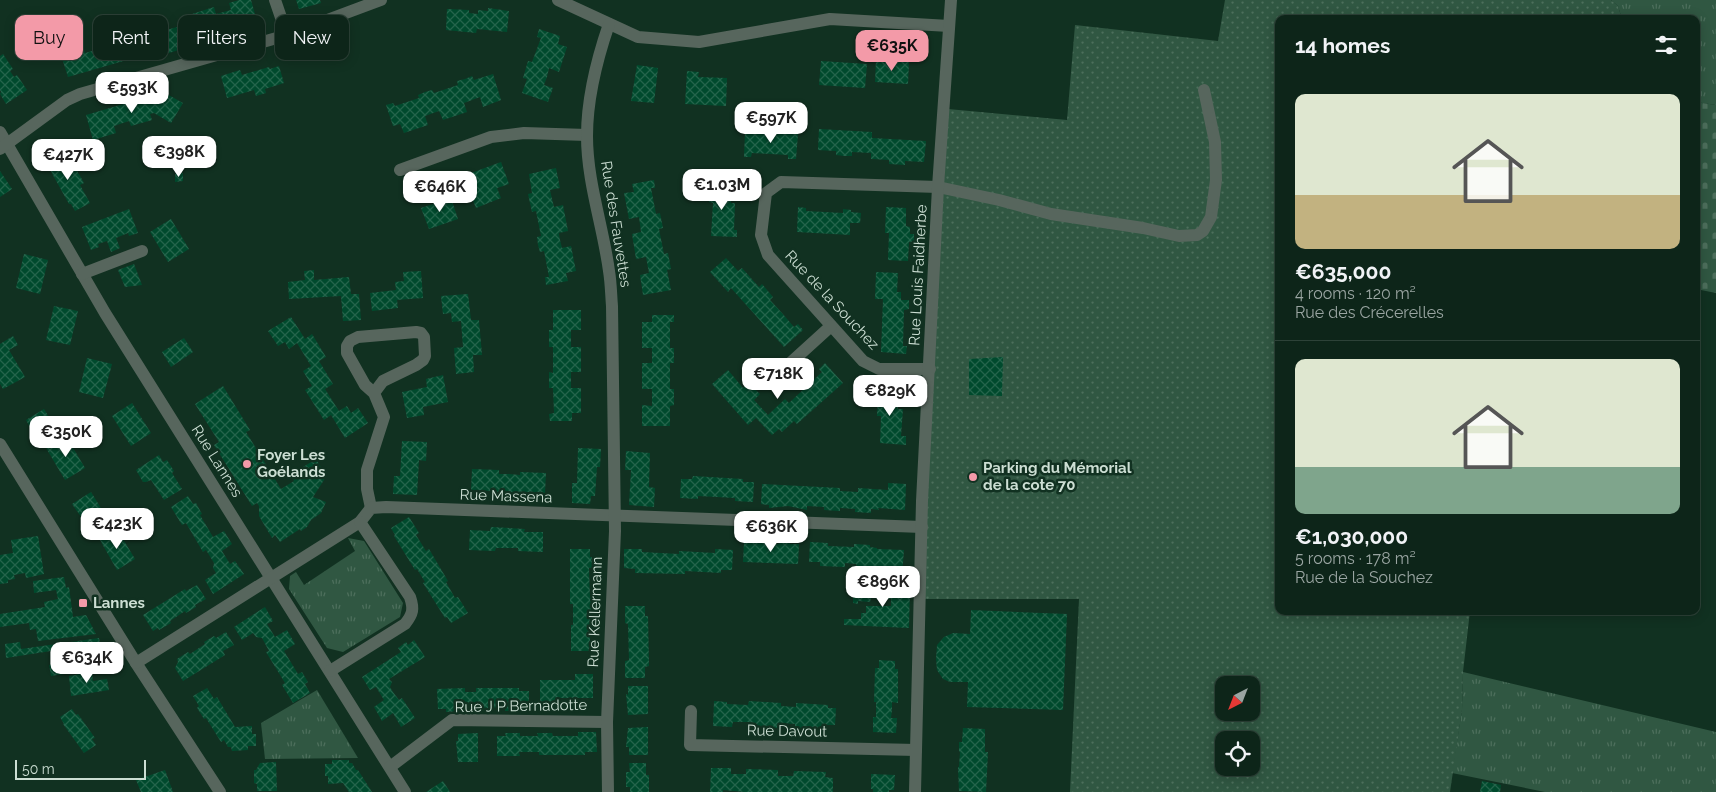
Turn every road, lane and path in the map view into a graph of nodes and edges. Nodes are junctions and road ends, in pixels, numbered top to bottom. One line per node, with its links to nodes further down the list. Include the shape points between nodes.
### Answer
1 (276, 0): 5 (street)
2 (381, 0): 6 (street)
3 (558, 0): 7 (street)
4 (951, 0): 8 (street, Rue Louis Faidherbe)
5 (281, 15)
6 (341, 15)
7 (609, 24): 8 (street, via 638,36 699,42 830,19); 12 (street, Rue des Fauvettes, via 591,90)
8 (949, 26): 15 (street, Rue Louis Faidherbe)
9 (275, 38): 13 (street, via 80,94 67,100)
10 (1204, 90): 15 (street, Rue de la Souchez, via 1214,142 1216,180 1211,217 1197,235 1179,236 1051,214)
11 (0, 132): 13 (street, Rue Lannes)
12 (587, 135): 14 (street, via 524,133 491,137); 22 (street, Rue des Fauvettes, via 590,177 609,272 612,306)
13 (4, 147): 17 (street, Rue Lannes)
14 (400, 170)
15 (938, 187): 18 (street, Rue de la Souchez, via 781,182 766,194 761,235 768,255); 19 (street, Rue Louis Faidherbe)
16 (142, 251): 17 (street)
17 (82, 274): 28 (street, Rue Lannes)
18 (831, 326): 19 (street, Rue de la Souchez, via 863,361 879,369); 20 (street, via 787,366)
19 (930, 369): 27 (street, Rue Louis Faidherbe)
20 (769, 370)
21 (374, 393): 21 (street, via 383,381 423,360 424,337 421,333 363,336 350,341 347,353 365,385); 24 (street, via 384,417 367,470)
22 (613, 433): 25 (street, Rue Kellermann)
23 (0, 444): 29 (street)
24 (371, 508): 25 (street, Rue Massena); 26 (street)
25 (615, 516): 27 (street, Rue Massena); 32 (street, Rue Kellermann)
26 (360, 522): 28 (street); 30 (street, via 414,607 405,624)
27 (922, 527): 33 (street, Rue Louis Faidherbe)
28 (272, 577): 29 (street); 30 (street, Rue Lannes)
29 (136, 663): 35 (street)
30 (330, 671): 34 (street, Rue Lannes)
31 (691, 711): 33 (street, Rue Davout, via 690,745)
32 (607, 722): 34 (street, Rue J P Bernadotte, via 452,720); 37 (street, Rue Kellermann)
33 (916, 750): 38 (street, Rue Louis Faidherbe)
34 (390, 767): 36 (street, Rue Lannes)
35 (220, 792)
36 (406, 792)
37 (608, 792)
38 (915, 792)

